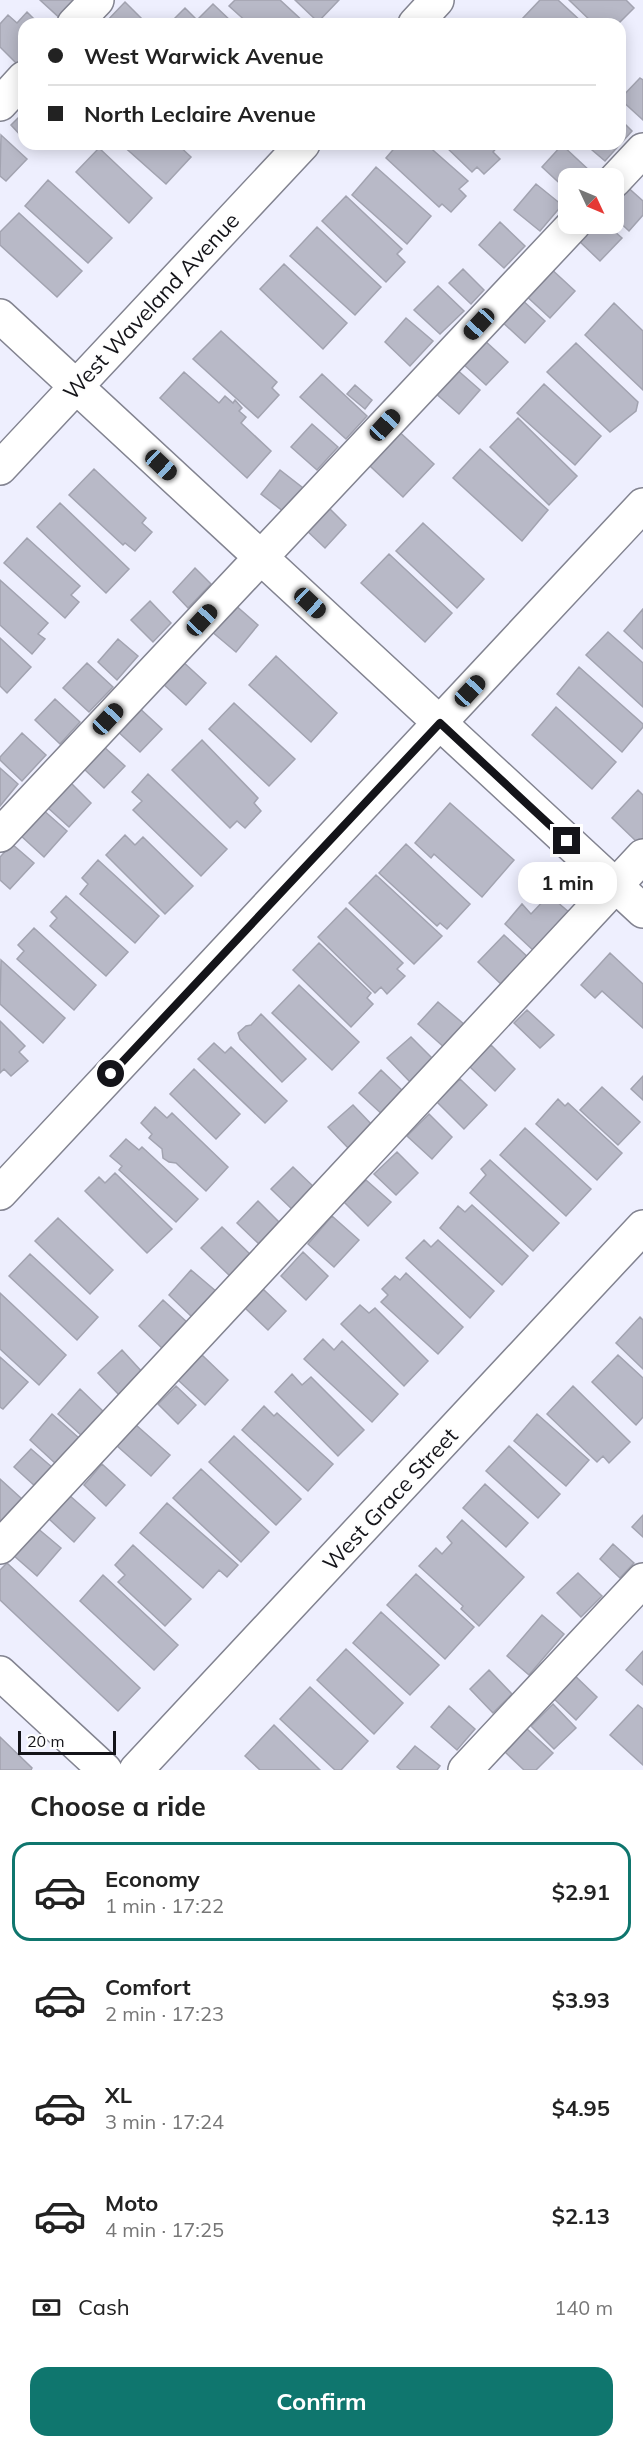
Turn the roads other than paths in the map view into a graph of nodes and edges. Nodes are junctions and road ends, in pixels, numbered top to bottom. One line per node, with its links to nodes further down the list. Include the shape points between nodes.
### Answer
1 (97, 0): 3 (street)
2 (437, 0): 4 (street)
3 (80, 18)
4 (420, 18)
5 (18, 84): 6 (street)
6 (0, 104)
7 (297, 150): 12 (street, West Waveland Avenue)
8 (643, 150): 9 (street)
9 (624, 170)
10 (565, 234): 15 (street)
11 (0, 316): 12 (street)
12 (76, 386): 13 (street, West Waveland Avenue); 15 (street)
13 (0, 468)
14 (643, 505): 16 (street)
15 (261, 557): 16 (street); 17 (street)
16 (440, 723): 19 (street); 21 (street)
17 (0, 835)
18 (643, 856): 19 (street)
19 (615, 886): 20 (street); 23 (street)
20 (643, 911)
21 (0, 1193)
22 (643, 1227): 27 (street, West Grace Street)
23 (0, 1547)
24 (643, 1580): 28 (street)
25 (0, 1674): 26 (street)
26 (105, 1770)
27 (136, 1770)
28 (465, 1770)

